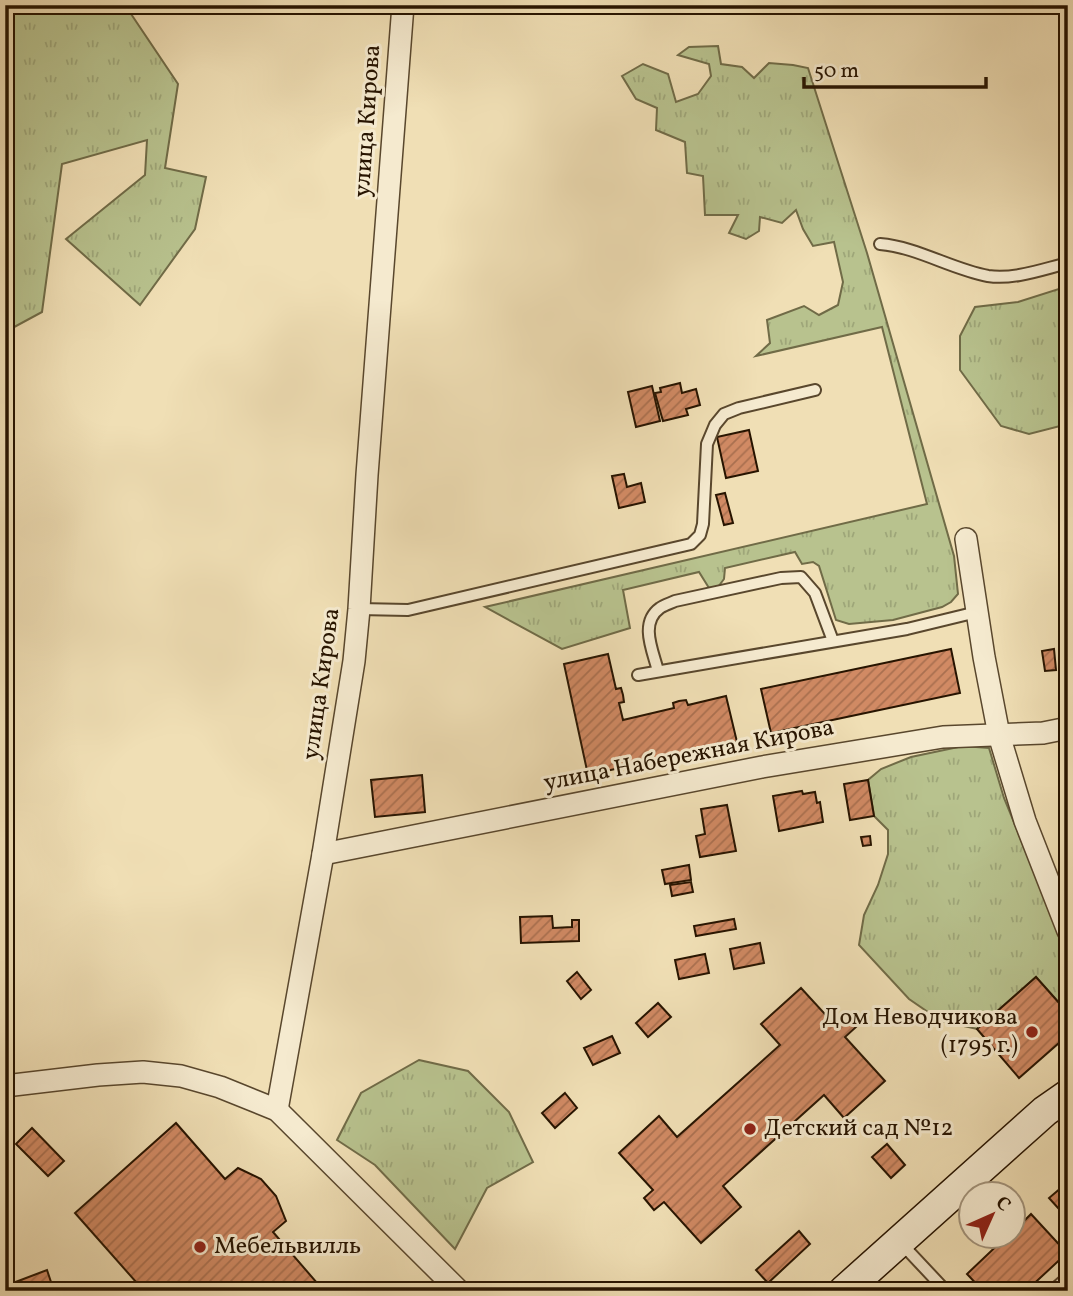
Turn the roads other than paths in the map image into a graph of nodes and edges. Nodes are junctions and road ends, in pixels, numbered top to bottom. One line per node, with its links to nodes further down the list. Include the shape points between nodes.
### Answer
1 (403, 5): 6 (street, улица Кирова)
2 (880, 244): 3 (lane, via 990,276 1013,276)
3 (1068, 263)
4 (815, 390): 6 (lane, via 739,408 724,414 715,425 707,444 703,524 691,544 408,610)
5 (966, 539): 7 (street)
6 (359, 609): 13 (street, улица Кирова)
7 (977, 612): 8 (lane); 12 (street)
8 (833, 641): 9 (lane); 9 (lane, via 815,593 801,577 781,578 660,608 648,628)
9 (658, 671): 10 (lane)
10 (638, 675)
11 (1068, 728): 12 (street, улица Набережная Кирова)
12 (999, 735): 13 (street, улица Набережная Кирова, via 943,737 762,767); 14 (street, via 1025,821)
13 (323, 854): 17 (street, улица Кирова)
14 (1068, 931)
15 (5, 1086): 17 (street, via 143,1072 220,1087)
16 (1068, 1095): 18 (main road)
17 (277, 1110): 21 (street)
18 (899, 1241): 20 (main road); 22 (lane)
19 (1068, 1278): 23 (lane)
20 (853, 1288)
21 (459, 1291)
22 (946, 1291)
23 (1052, 1291)

